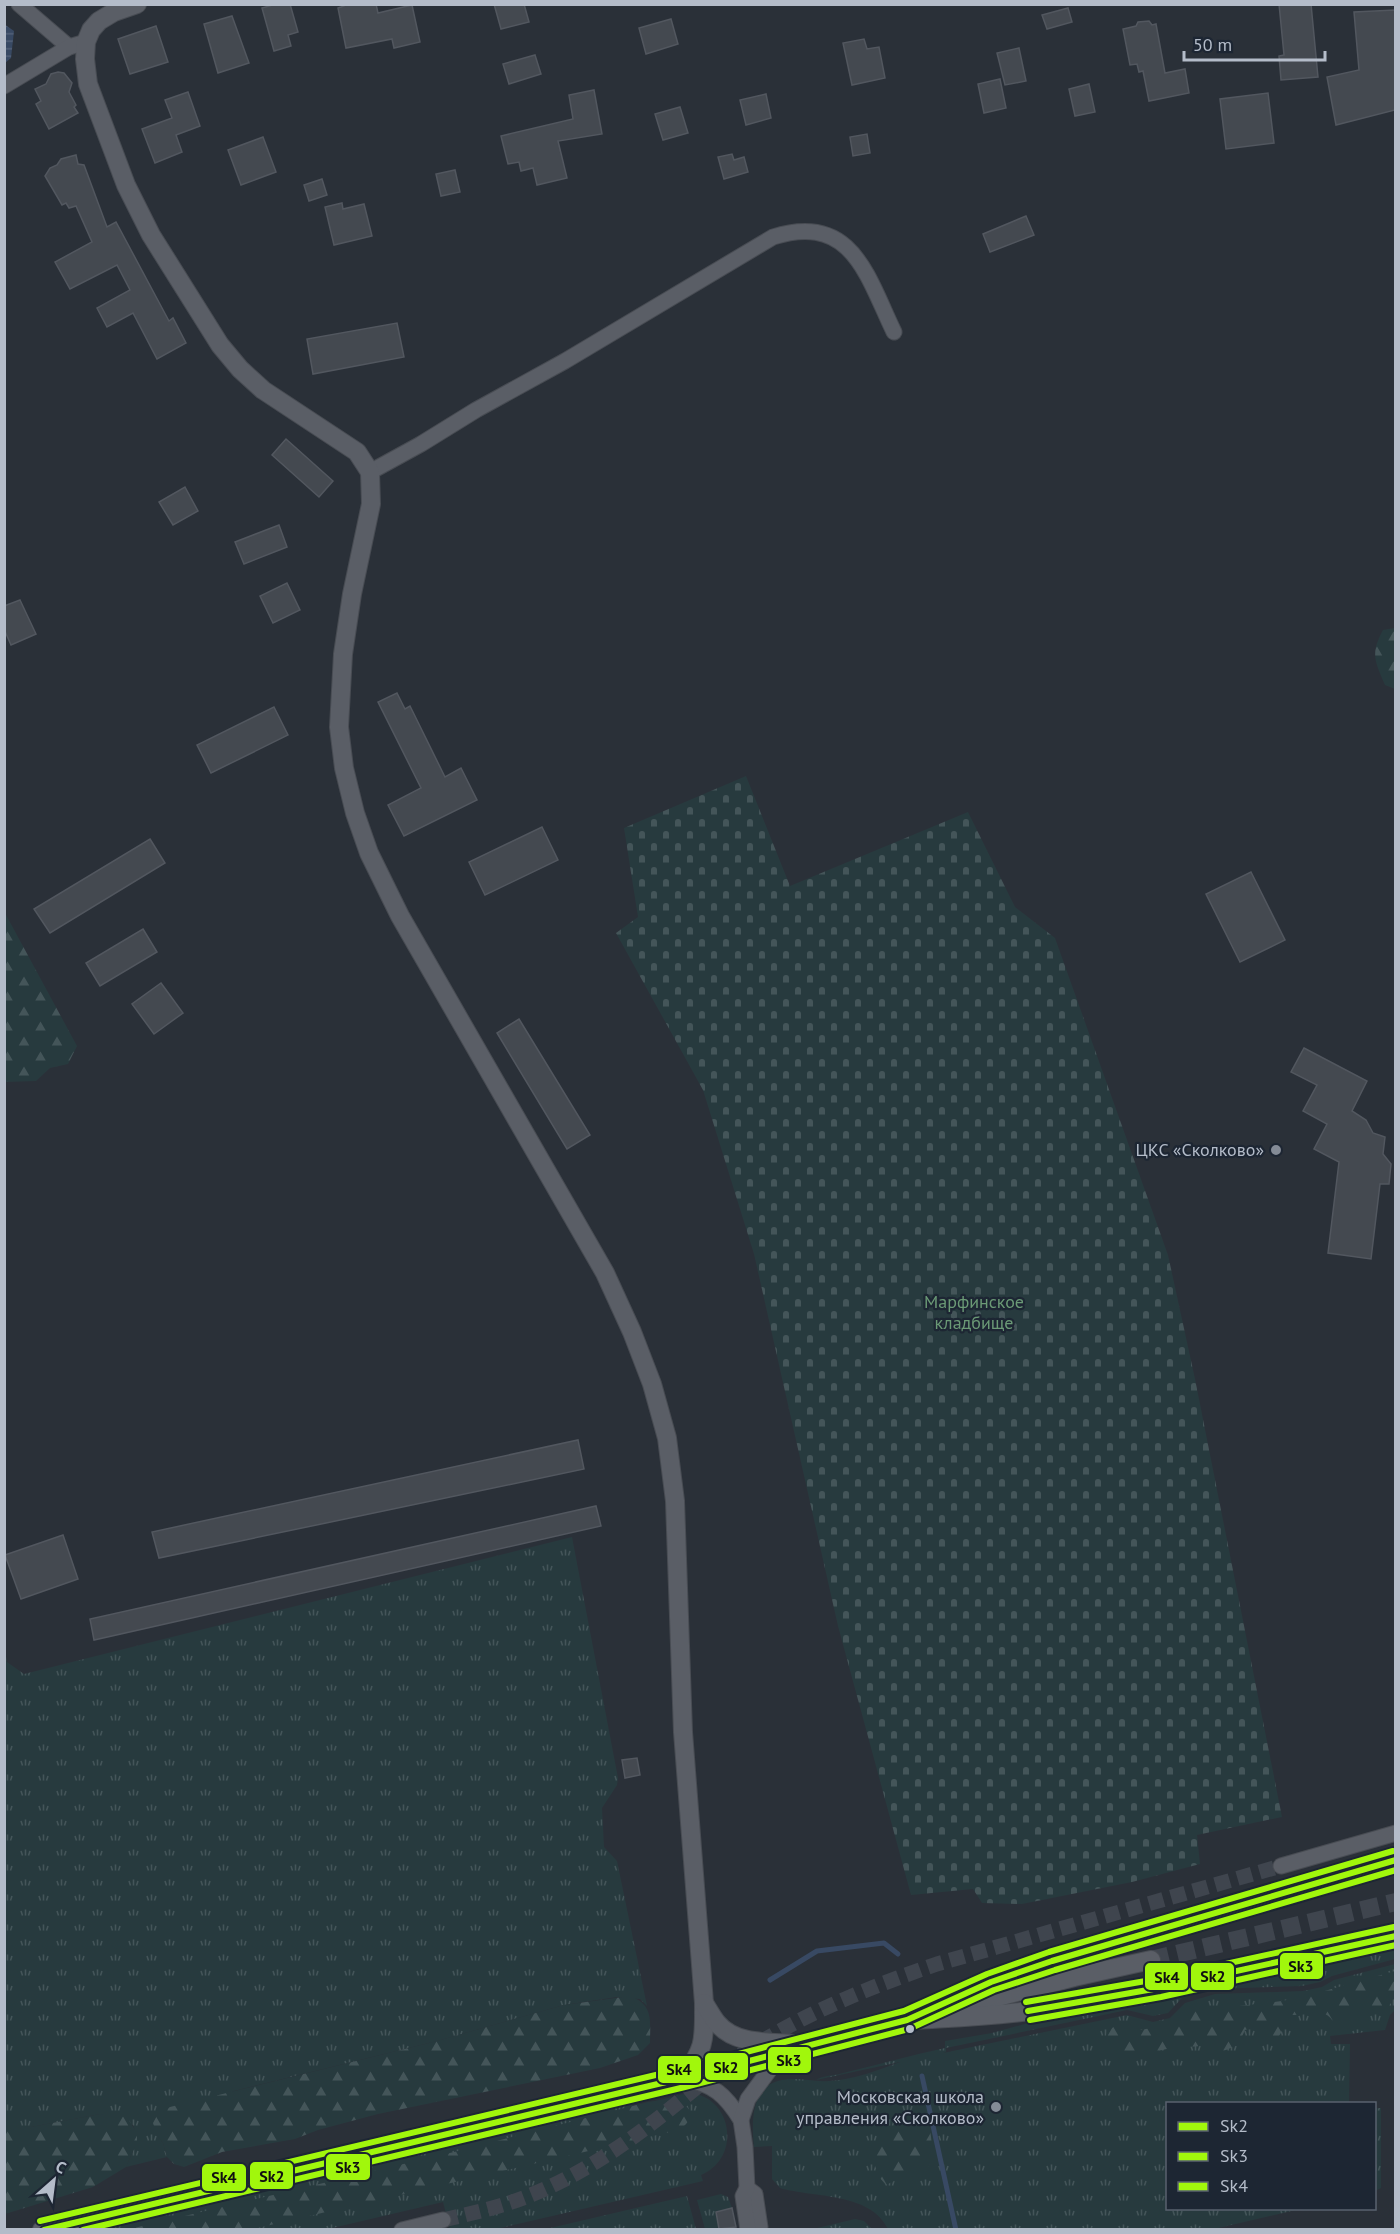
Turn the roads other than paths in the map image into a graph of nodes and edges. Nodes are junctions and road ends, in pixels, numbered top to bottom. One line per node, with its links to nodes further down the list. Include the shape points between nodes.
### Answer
1 (19, 4): 3 (street)
2 (137, 4): 3 (street, via 99,21)
3 (78, 44): 4 (street); 6 (street, via 85,59 88,84 126,185 151,235 220,345 263,390 357,452)
4 (4, 86)
5 (894, 332): 6 (street, via 860,260 845,245 825,235 788,232 773,237)
6 (370, 472): 12 (street, via 370,504 343,654 339,727 344,768 369,853 400,916 605,1273 652,1384 667,1438 675,1501 683,1732)
7 (1395, 1833): 9 (street)
8 (1395, 1860): 13 (street, via 1052,1961 991,1982)
9 (1281, 1866)
10 (1395, 1936): 13 (street, via 1053,2008)
11 (1151, 1960): 13 (street)
12 (704, 2002): 14 (street, via 718,2025 734,2036); 16 (street, via 701,2048)
13 (907, 2020): 14 (street)
14 (811, 2045): 15 (street)
15 (782, 2053): 16 (street); 17 (street, via 748,2099)
16 (683, 2078): 17 (street, via 714,2088); 20 (street)
17 (741, 2120): 18 (street)
18 (747, 2188): 22 (street, via 743,2196); 23 (street, via 755,2194)
19 (443, 2220): 21 (street)
20 (42, 2229)
21 (402, 2229)
22 (748, 2229)
23 (758, 2229)

